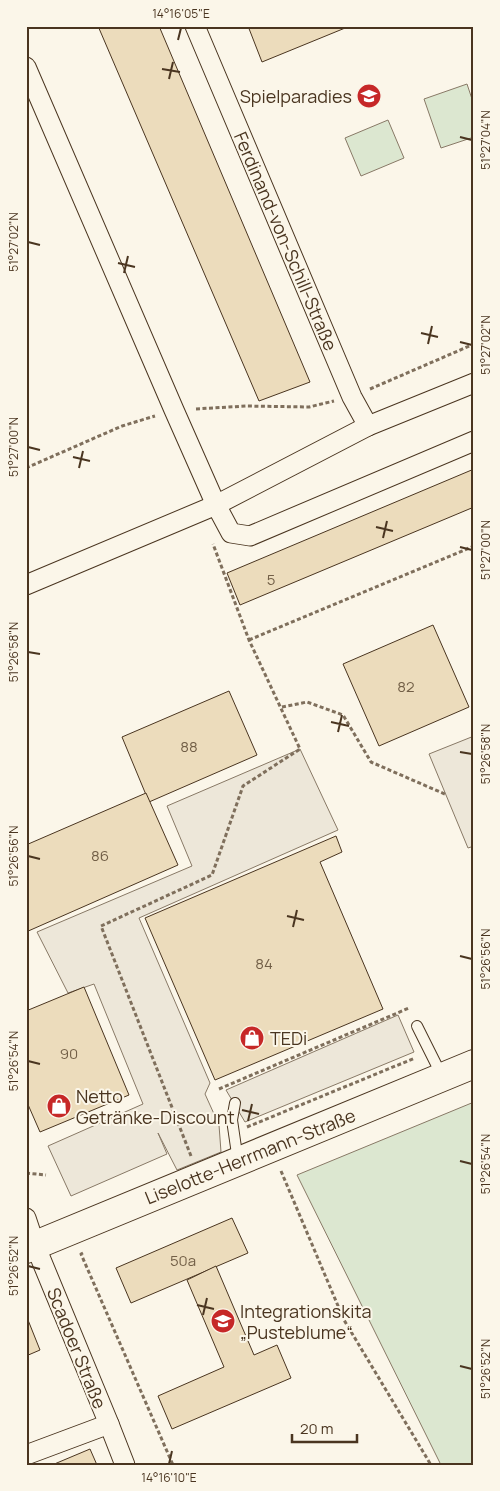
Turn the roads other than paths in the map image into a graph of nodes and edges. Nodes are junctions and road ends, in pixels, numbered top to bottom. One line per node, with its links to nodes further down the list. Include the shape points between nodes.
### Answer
1 (195, 26): 4 (street, Ferdinand-von-Schill-Straße, via 352,397)
2 (26, 67): 6 (street, via 174,410)
3 (474, 383): 4 (street)
4 (368, 426): 6 (street)
5 (474, 441): 6 (street, via 250,536 231,533)
6 (208, 508): 7 (street)
7 (26, 585)
8 (417, 1026): 10 (lane)
9 (474, 1064): 10 (street, Liselotte-Herrmann-Straße)
10 (442, 1077): 12 (street, Liselotte-Herrmann-Straße)
11 (235, 1103): 12 (lane, via 232,1120)
12 (238, 1161): 14 (street, Liselotte-Herrmann-Straße)
13 (26, 1218): 14 (street, Scadoer Straße)
14 (31, 1247): 15 (street, Scadoer Straße)
15 (108, 1424): 16 (street, Scadoer Straße); 17 (street, Scadoer Straße)
16 (26, 1455)
17 (125, 1465)

